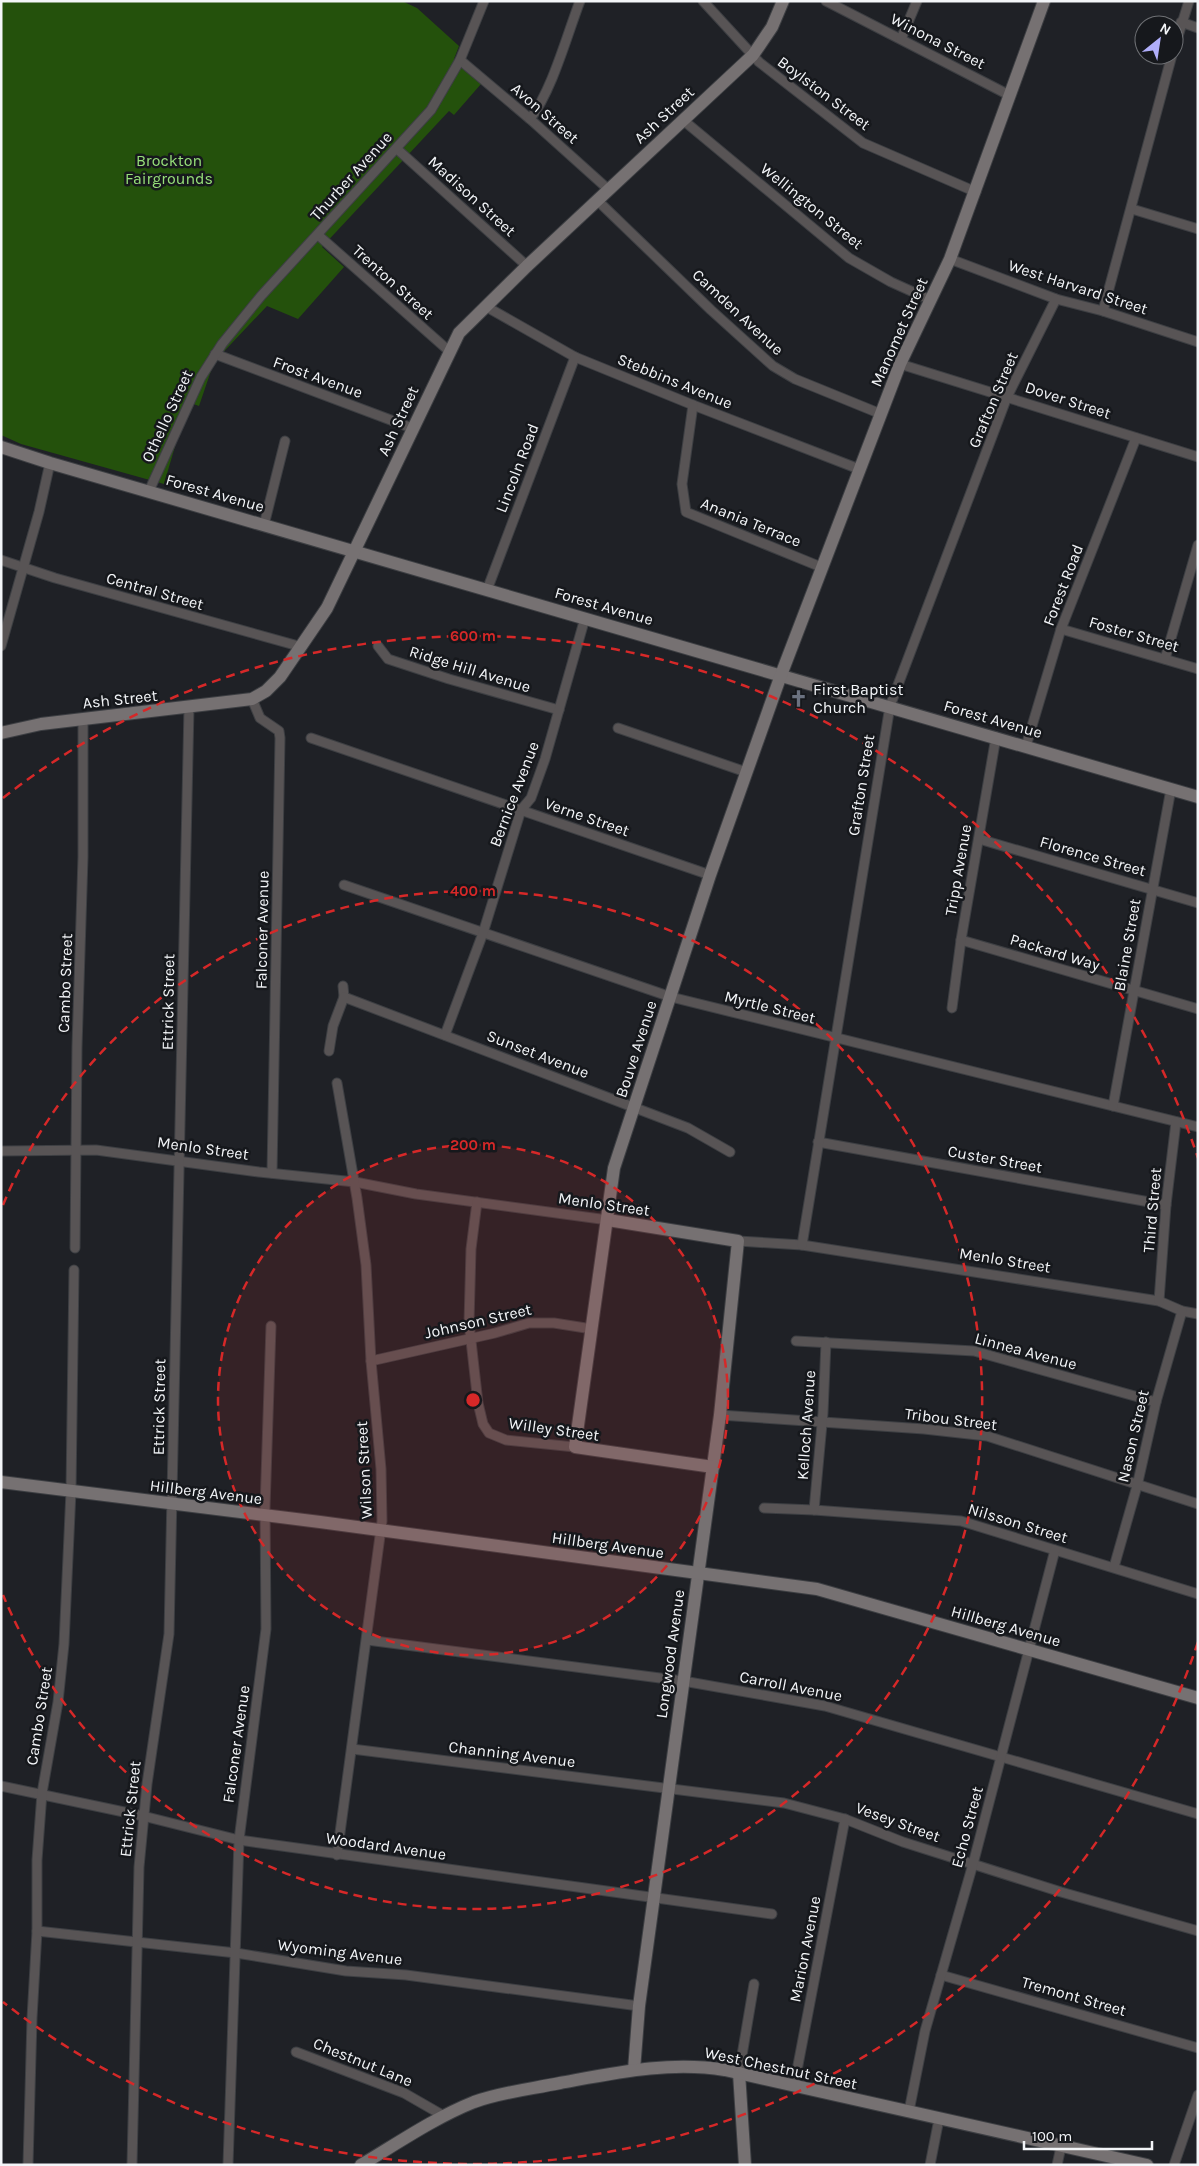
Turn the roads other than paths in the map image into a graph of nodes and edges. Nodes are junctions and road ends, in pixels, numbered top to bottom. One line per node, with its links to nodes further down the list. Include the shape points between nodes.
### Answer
1 (484, 1): 14 (street, Thurber Avenue)
2 (580, 1): 17 (street, via 548,87)
3 (703, 1): 13 (street, Boylston Street)
4 (783, 1): 13 (street, Ash Street, via 772,27)
5 (826, 1): 12 (street, Winona Street)
6 (918, 1): 12 (street)
7 (1044, 1): 16 (street, Manomet Street)
8 (1189, 1): 9 (street)
9 (1184, 15)
10 (1184, 23): 11 (street)
11 (1198, 28)
12 (900, 39): 16 (street, Winona Street)
13 (753, 55): 18 (street, Ash Street); 21 (street, Boylston Street, via 863,142)
14 (460, 60): 17 (street, Avon Street); 19 (street, Thurber Avenue, via 431,110)
15 (1169, 65): 23 (street)
16 (1009, 95): 21 (street, Manomet Street)
17 (530, 119): 20 (street, Avon Street)
18 (683, 120): 20 (street, Ash Street); 29 (street, Wellington Street, via 849,258)
19 (397, 149): 25 (street, Thurber Avenue); 27 (street, Madison Street)
20 (609, 190): 22 (street, Ash Street)
21 (976, 192): 26 (street, Manomet Street)
22 (597, 200): 27 (street, Ash Street); 39 (street, Camden Avenue, via 773,366 794,379)
23 (1132, 210): 24 (street); 31 (street)
24 (1198, 229)
25 (318, 235): 33 (street, Trenton Street); 34 (street, Thurber Avenue, via 261,296)
26 (950, 259): 28 (street, West Harvard Street); 29 (street, Manomet Street)
27 (527, 266): 30 (street, Ash Street)
28 (1056, 299): 31 (street, West Harvard Street); 37 (street, Grafton Street)
29 (931, 300): 36 (street, Manomet Street)
30 (485, 306): 33 (street, Ash Street, via 459,333); 35 (street, Stebbins Avenue)
31 (1103, 311): 32 (street, West Harvard Street)
32 (1198, 342)
33 (448, 351): 40 (street, Ash Street)
34 (215, 354): 40 (street, Frost Avenue); 47 (street, Othello Street, via 201,377)
35 (575, 357): 38 (street, Stebbins Avenue); 54 (street, Lincoln Road)
36 (900, 364): 37 (street, Dover Street); 39 (street, Manomet Street)
37 (1007, 397): 41 (street, Dover Street); 64 (street, Grafton Street)
38 (692, 405): 46 (street, Stebbins Avenue); 52 (street, Anania Terrace, via 682,484 686,512)
39 (880, 414): 46 (street, Manomet Street)
40 (412, 428): 50 (street, Ash Street)
41 (1136, 438): 44 (street, Dover Street); 56 (street, Forest Road)
42 (285, 441): 48 (street)
43 (1, 447): 45 (street, Forest Avenue)
44 (1198, 457)
45 (50, 463): 47 (street, Forest Avenue); 53 (street)
46 (859, 469): 52 (street, Manomet Street)
47 (149, 491): 48 (street, Forest Avenue)
48 (264, 525): 50 (street, Forest Avenue)
49 (1198, 545): 60 (street)
50 (356, 551): 54 (street, Forest Avenue); 59 (street, Ash Street, via 327,608)
51 (1, 560): 53 (street, Central Street)
52 (821, 567): 62 (street, Manomet Street)
53 (22, 568): 57 (street); 59 (street, Central Street)
54 (487, 590): 55 (street, Forest Avenue)
55 (585, 618): 62 (street, Forest Avenue); 66 (street, Bernice Avenue)
56 (1061, 628): 60 (street, Foster Street); 72 (street, Forest Road)
57 (1, 646)
58 (378, 646): 66 (street, Ridge Hill Avenue, via 388,659)
59 (302, 647): 63 (street, Ash Street, via 273,685)
60 (1164, 658): 61 (street, Foster Street)
61 (1198, 669)
62 (781, 675): 64 (street, Forest Avenue); 73 (street, Bouve Avenue)
63 (252, 699): 65 (street, Ash Street); 103 (street, Falconer Avenue, via 260,718 279,731 280,738)
64 (890, 706): 71 (street, Forest Avenue); 91 (street, Grafton Street)
65 (189, 707): 67 (street, Ash Street); 102 (street, Ettrick Street)
66 (559, 710): 76 (street, Bernice Avenue, via 531,798)
67 (83, 719): 69 (street, Ash Street); 99 (street, Cambo Street, via 84,857)
68 (618, 728): 73 (street)
69 (1, 733)
70 (311, 738): 76 (street, Verne Street)
71 (996, 738): 72 (street, Forest Avenue); 77 (street, Tripp Avenue)
72 (1026, 746): 74 (street, Forest Avenue)
73 (746, 772): 78 (street, Bouve Avenue)
74 (1171, 789): 75 (street, Forest Avenue); 80 (street, Blaine Street)
75 (1198, 797)
76 (521, 810): 78 (street, Verne Street); 82 (street, Bernice Avenue)
77 (979, 838): 80 (street, Florence Street); 83 (street, Tripp Avenue)
78 (710, 875): 87 (street, Bouve Avenue)
79 (344, 885): 82 (street, Myrtle Street)
80 (1152, 889): 81 (street, Florence Street); 85 (street, Blaine Street)
81 (1198, 903)
82 (483, 933): 87 (street, Myrtle Street); 90 (street, Bernice Avenue)
83 (960, 940): 85 (street, Packard Way); 88 (street, Tripp Avenue)
84 (343, 986): 86 (street)
85 (1135, 992): 89 (street, Packard Way); 94 (street, Blaine Street)
86 (344, 997): 90 (street, Sunset Avenue); 92 (street, via 333,1026)
87 (671, 997): 91 (street, Myrtle Street); 95 (street, Bouve Avenue)
88 (952, 1008)
89 (1198, 1009)
90 (445, 1035): 95 (street, Sunset Avenue)
91 (835, 1039): 94 (street, Myrtle Street); 98 (street, Grafton Street)
92 (329, 1051)
93 (338, 1083): 104 (street, Wilson Street)
94 (1113, 1106): 96 (street, Myrtle Street)
95 (634, 1107): 101 (street, Sunset Avenue, via 688,1128); 107 (street, Bouve Avenue, via 614,1168)
96 (1176, 1122): 97 (street, Myrtle Street); 106 (street, Third Street)
97 (1198, 1128)
98 (818, 1142): 106 (street, Custer Street); 109 (street, Grafton Street)
99 (77, 1149): 100 (street, Menlo Street); 102 (street, Menlo Street); 110 (street, Cambo Street)
100 (1, 1151)
101 (730, 1152)
102 (179, 1160): 103 (street, Menlo Street); 129 (street, Ettrick Street)
103 (272, 1173): 104 (street, Menlo Street)
104 (355, 1182): 105 (street, Menlo Street); 120 (street, Wilson Street, via 366,1265)
105 (477, 1202): 107 (street, Menlo Street); 117 (street, via 470,1256)
106 (1166, 1206): 112 (street, Third Street)
107 (608, 1220): 108 (street, Menlo Street); 116 (street, Bouve Avenue)
108 (738, 1241): 109 (street, Menlo Street); 122 (street, Longwood Avenue)
109 (802, 1244): 112 (street, Menlo Street)
110 (75, 1248)
111 (74, 1270): 128 (street, Cambo Street)
112 (1159, 1301): 113 (street, Menlo Street)
113 (1182, 1311): 114 (street, Menlo Street); 121 (street, Nason Street)
114 (1198, 1314)
115 (271, 1326): 133 (street, Falconer Avenue)
116 (592, 1329): 117 (street, Johnson Street, via 529,1322); 124 (street, Bouve Avenue)
117 (470, 1338): 120 (street, Johnson Street); 124 (street, Willey Street, via 478,1403 485,1429 506,1440)
118 (796, 1341): 119 (street, Linnea Avenue)
119 (826, 1342): 121 (street, Linnea Avenue, via 974,1351); 123 (street, Kelloch Avenue)
120 (371, 1361): 134 (street, Wilson Street, via 381,1469)
121 (1156, 1402): 127 (street, Nason Street)
122 (720, 1415): 123 (street, Tribou Street); 125 (street, Longwood Avenue)
123 (822, 1423): 127 (street, Tribou Street, via 987,1436); 132 (street, Kelloch Avenue)
124 (575, 1447): 125 (street, Willey Street)
125 (713, 1467): 137 (street, Longwood Avenue)
126 (1, 1482): 128 (street, Hillberg Avenue)
127 (1137, 1486): 130 (street, Tribou Street); 136 (street, Nason Street)
128 (71, 1490): 129 (street, Hillberg Avenue); 147 (street, Cambo Street, via 64,1644 58,1702)
129 (172, 1504): 133 (street, Hillberg Avenue); 149 (street, Ettrick Street, via 169,1634)
130 (1198, 1504)
131 (764, 1508): 132 (street, Nilsson Street)
132 (814, 1510): 135 (street, Nilsson Street, via 961,1521)
133 (265, 1515): 134 (street, Hillberg Avenue); 151 (street, Falconer Avenue, via 265,1643)
134 (382, 1531): 137 (street, Hillberg Avenue); 139 (street, Wilson Street)
135 (1055, 1550): 136 (street, Nilsson Street); 140 (street, Echo Street)
136 (1114, 1567): 138 (street, Nilsson Street)
137 (697, 1573): 140 (street, Hillberg Avenue, via 817,1589); 141 (street, Longwood Avenue)
138 (1198, 1594)
139 (367, 1640): 141 (street, Carroll Avenue); 143 (street, Wilson Street)
140 (1028, 1649): 142 (street, Hillberg Avenue); 144 (street, Echo Street)
141 (683, 1682): 144 (street, Carroll Avenue, via 825,1706); 146 (street, Longwood Avenue)
142 (1198, 1698)
143 (352, 1749): 146 (street, Channing Avenue); 152 (street, Wilson Street)
144 (1001, 1757): 148 (street, Carroll Avenue); 153 (street, Echo Street)
145 (1, 1786): 147 (street, Woodard Avenue)
146 (669, 1788): 150 (street, Vesey Street, via 784,1803); 154 (street, Longwood Avenue)
147 (42, 1793): 149 (street, Woodard Avenue); 156 (street, Cambo Street, via 37,1860)
148 (1198, 1814)
149 (143, 1816): 151 (street, Woodard Avenue); 158 (street, Ettrick Street)
150 (846, 1819): 153 (street, Vesey Street, via 903,1842); 167 (street, Marion Avenue)
151 (239, 1840): 152 (street, Woodard Avenue); 159 (street, Falconer Avenue)
152 (337, 1855): 154 (street, Woodard Avenue)
153 (973, 1864): 157 (street, Vesey Street); 160 (street, Echo Street)
154 (655, 1897): 155 (street, Woodard Avenue); 162 (street, Longwood Avenue)
155 (772, 1914)
156 (37, 1931): 158 (street, Wyoming Avenue); 173 (street, Cambo Street)
157 (1198, 1931)
158 (138, 1942): 159 (street, Wyoming Avenue); 174 (street, Ettrick Street)
159 (236, 1953): 162 (street, Wyoming Avenue, via 346,1970 406,1974); 175 (street, Falconer Avenue)
160 (941, 1974): 163 (street, Tremont Street); 169 (street, Echo Street, via 924,2031)
161 (754, 1984): 166 (street)
162 (639, 2006): 165 (street, Longwood Avenue)
163 (1198, 2048)
164 (296, 2052): 170 (street, Chestnut Lane, via 404,2093)
165 (634, 2070): 166 (street, West Chestnut Street, via 687,2066); 170 (street, West Chestnut Street, via 494,2096)
166 (738, 2073): 167 (street, West Chestnut Street); 177 (street)
167 (794, 2086): 169 (street, West Chestnut Street)
168 (1198, 2095): 181 (street)
169 (909, 2111): 171 (street, West Chestnut Street)
170 (444, 2116): 176 (street, West Chestnut Street)
171 (939, 2119): 172 (street, West Chestnut Street); 178 (street)
172 (1061, 2147): 179 (street); 180 (street, West Chestnut Street)
173 (28, 2165)
174 (132, 2165)
175 (228, 2165)
176 (361, 2165)
177 (745, 2165)
178 (930, 2165)
179 (1057, 2165)
180 (1147, 2165)
181 (1174, 2165)

